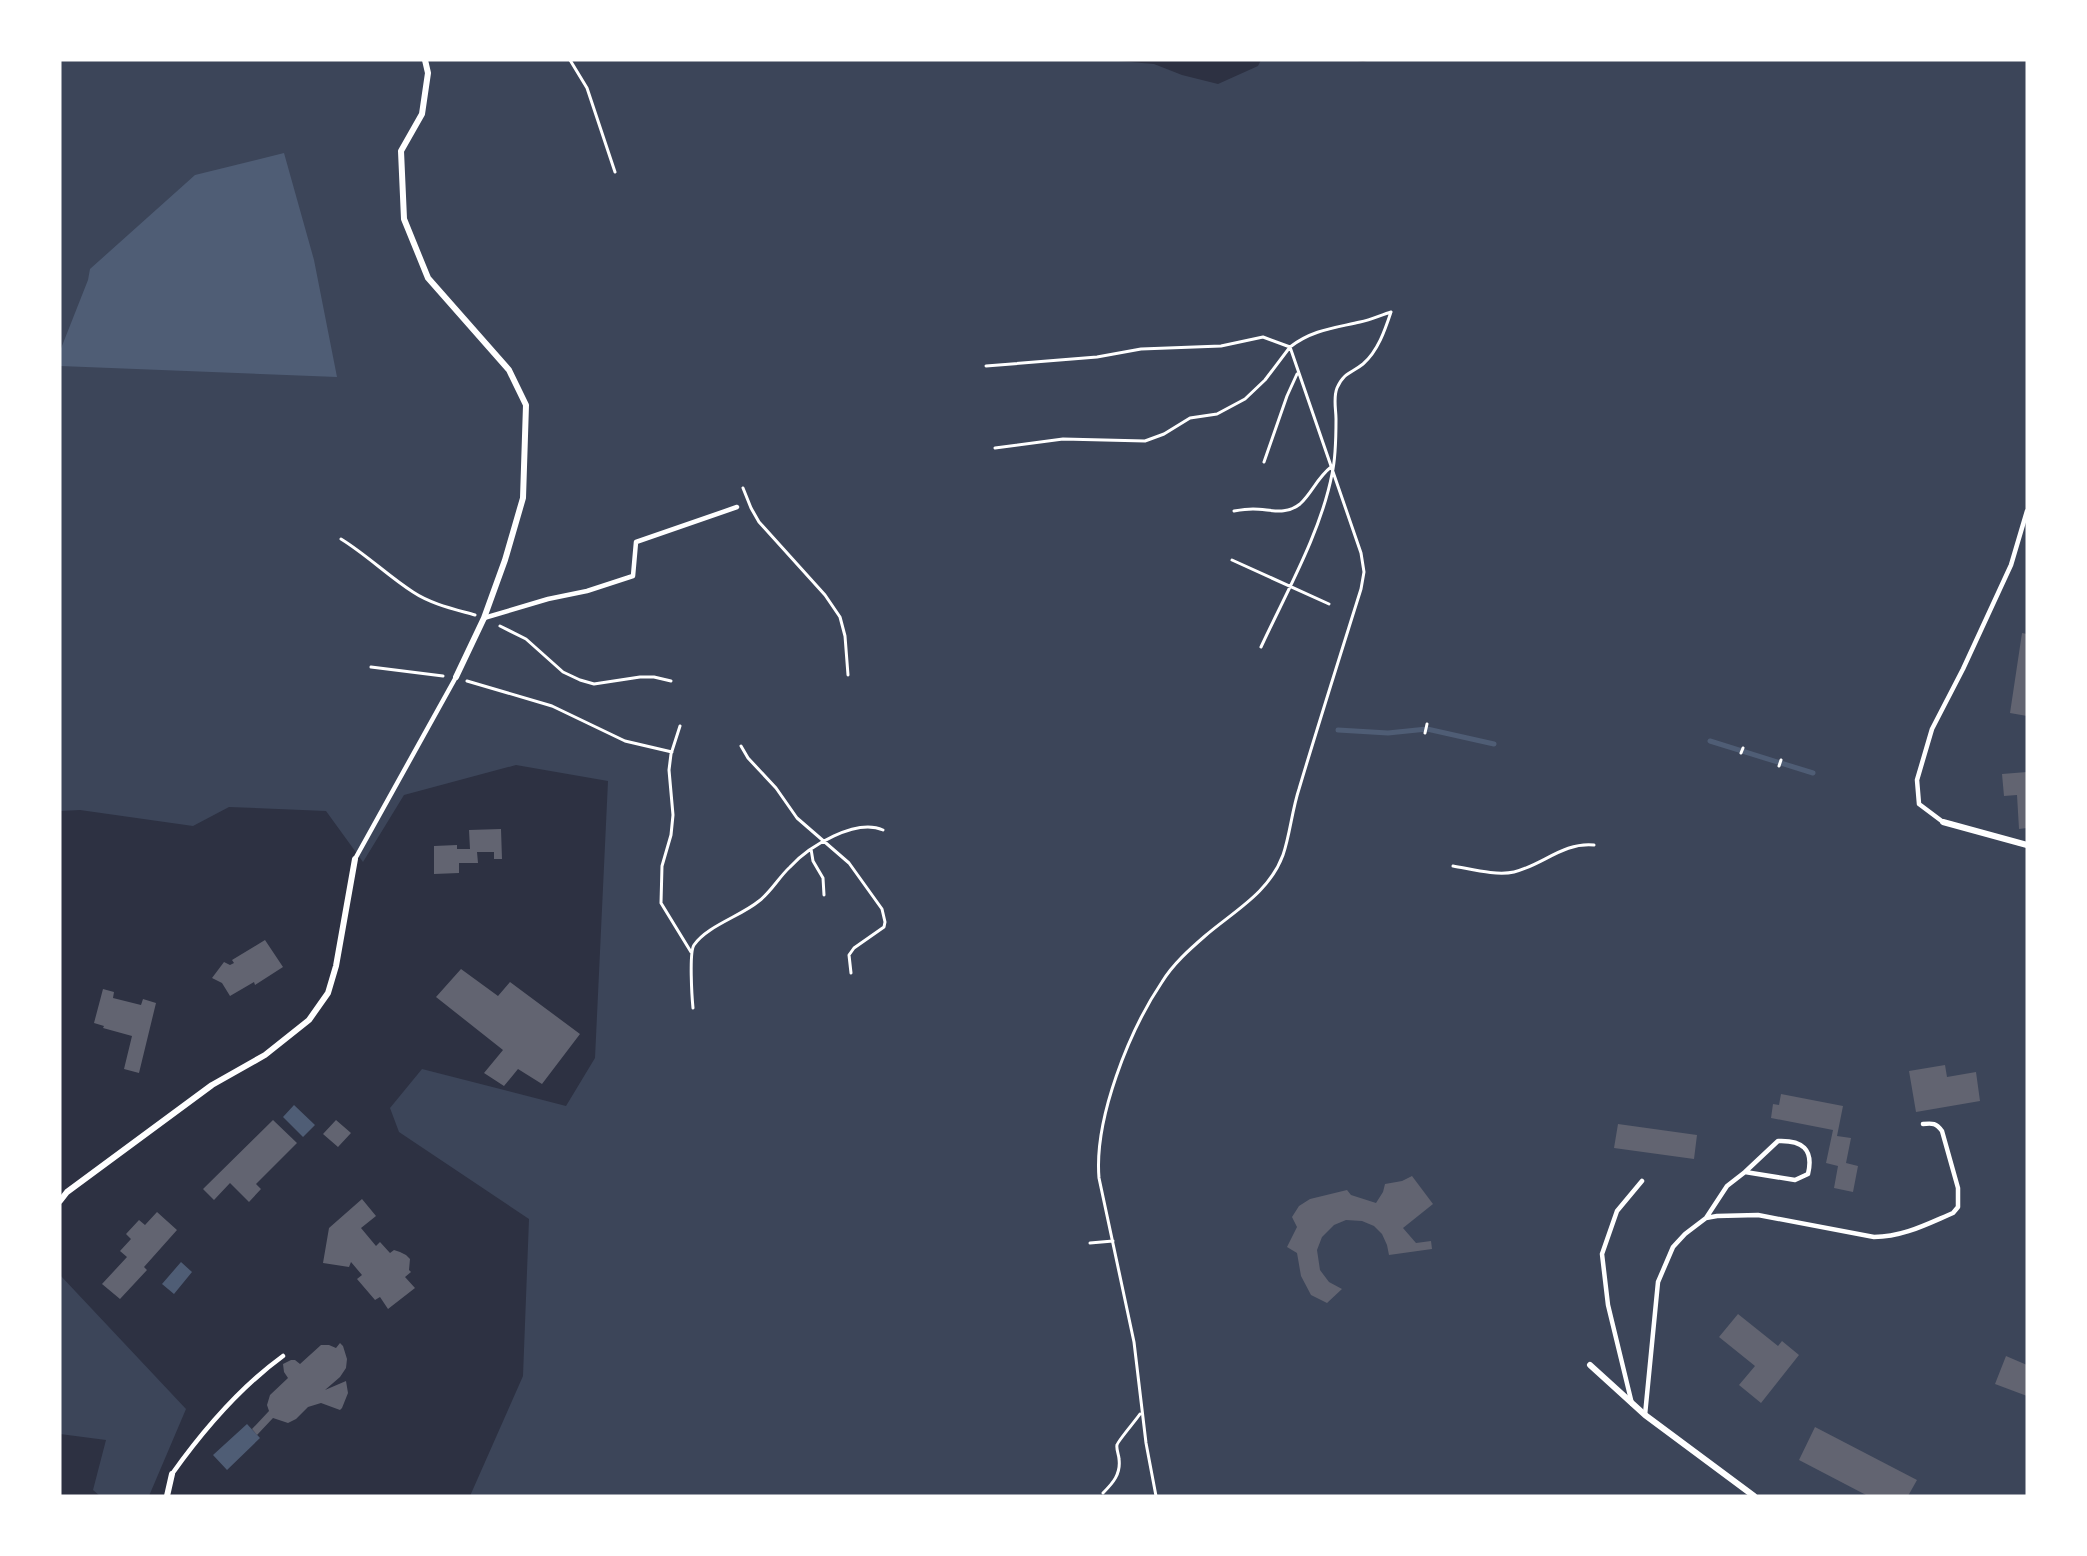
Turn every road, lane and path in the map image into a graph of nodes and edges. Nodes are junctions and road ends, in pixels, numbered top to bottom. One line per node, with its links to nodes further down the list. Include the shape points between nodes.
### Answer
1 (425, 60): 18 (street, via 428,73 422,114 401,151 404,219 428,278 510,370 526,405 523,498)
2 (570, 60): 3 (path, via 587,88)
3 (615, 172)
4 (1290, 347): 5 (path, via 1263,337 1221,346 1141,349 1097,357); 6 (path); 7 (path, via 1245,399 1217,414 1190,418 1164,435 1145,441 1063,439); 9 (path, via 1317,331 1391,312 1382,337 1364,364 1347,373 1337,388)
5 (986, 366)
6 (1298, 373): 8 (path); 9 (path)
7 (995, 448)
8 (1264, 462)
9 (1332, 470): 12 (path, via 1321,475 1300,504 1290,510); 16 (path, via 1326,500); 52 (path, via 1361,553 1361,589 1299,789 1283,855 1260,892 1206,935 1162,981 1120,1066 1102,1125 1098,1162)
10 (743, 488): 21 (path, via 759,522 840,617)
11 (737, 507): 18 (lane, via 636,542 633,576)
12 (1234, 511)
13 (2027, 511): 33 (lane, via 2011,565 1932,729 1917,780 1919,804)
14 (341, 539): 18 (path, via 413,592)
15 (1232, 560): 16 (path)
16 (1289, 586): 17 (path); 19 (path)
17 (1329, 603)
18 (484, 618): 22 (street); 23 (path, via 526,639 563,672 580,680 594,684 640,677)
19 (1261, 647)
20 (371, 667): 22 (path)
21 (848, 675)
22 (456, 677): 29 (path, via 552,706 625,741); 39 (lane)
23 (671, 681)
24 (1427, 724): 26 (path)
25 (680, 726): 29 (path)
26 (1425, 733)
27 (741, 746): 35 (path, via 797,818)
28 (1743, 748): 30 (path)
29 (672, 752): 42 (path, via 669,770 673,815 662,866 661,903)
30 (1741, 753)
31 (1781, 760): 32 (path)
32 (1779, 766)
33 (1943, 822): 37 (street)
34 (883, 830): 35 (path, via 856,827)
35 (825, 841): 38 (path); 43 (path, via 849,863 871,892 885,922 884,927 849,955)
36 (1594, 845): 40 (path, via 1571,846 1510,873)
37 (2027, 845)
38 (811, 849): 41 (path); 42 (path, via 760,900 706,934)
39 (355, 858): 49 (street, via 336,966 328,993 309,1020 265,1055 212,1085)
40 (1453, 866)
41 (824, 896)
42 (691, 952): 44 (path)
43 (850, 973)
44 (693, 1008)
45 (1923, 1124): 51 (lane, via 1938,1125 1942,1131 1958,1188 1958,1208 1953,1213 1906,1233 1874,1238 1758,1215)
46 (1745, 1172): 46 (lane, via 1795,1180 1808,1174 1809,1155 1798,1143 1779,1141); 51 (lane, via 1727,1186)
47 (1642, 1182): 56 (lane, via 1617,1211 1602,1254 1608,1305)
48 (60, 1185): 49 (street)
49 (67, 1192): 50 (street)
50 (60, 1201)
51 (1706, 1218): 58 (lane, via 1673,1247 1658,1282)
52 (1113, 1241): 53 (path); 57 (path, via 1138,1364)
53 (1090, 1243)
54 (283, 1356): 59 (lane, via 257,1375 206,1427)
55 (1590, 1365): 56 (street)
56 (1632, 1404): 58 (street)
57 (1141, 1413): 60 (path, via 1116,1446 1118,1475); 62 (path)
58 (1645, 1415): 63 (street)
59 (172, 1474): 61 (street)
60 (1103, 1493)
61 (167, 1496)
62 (1156, 1496)
63 (1754, 1496)

